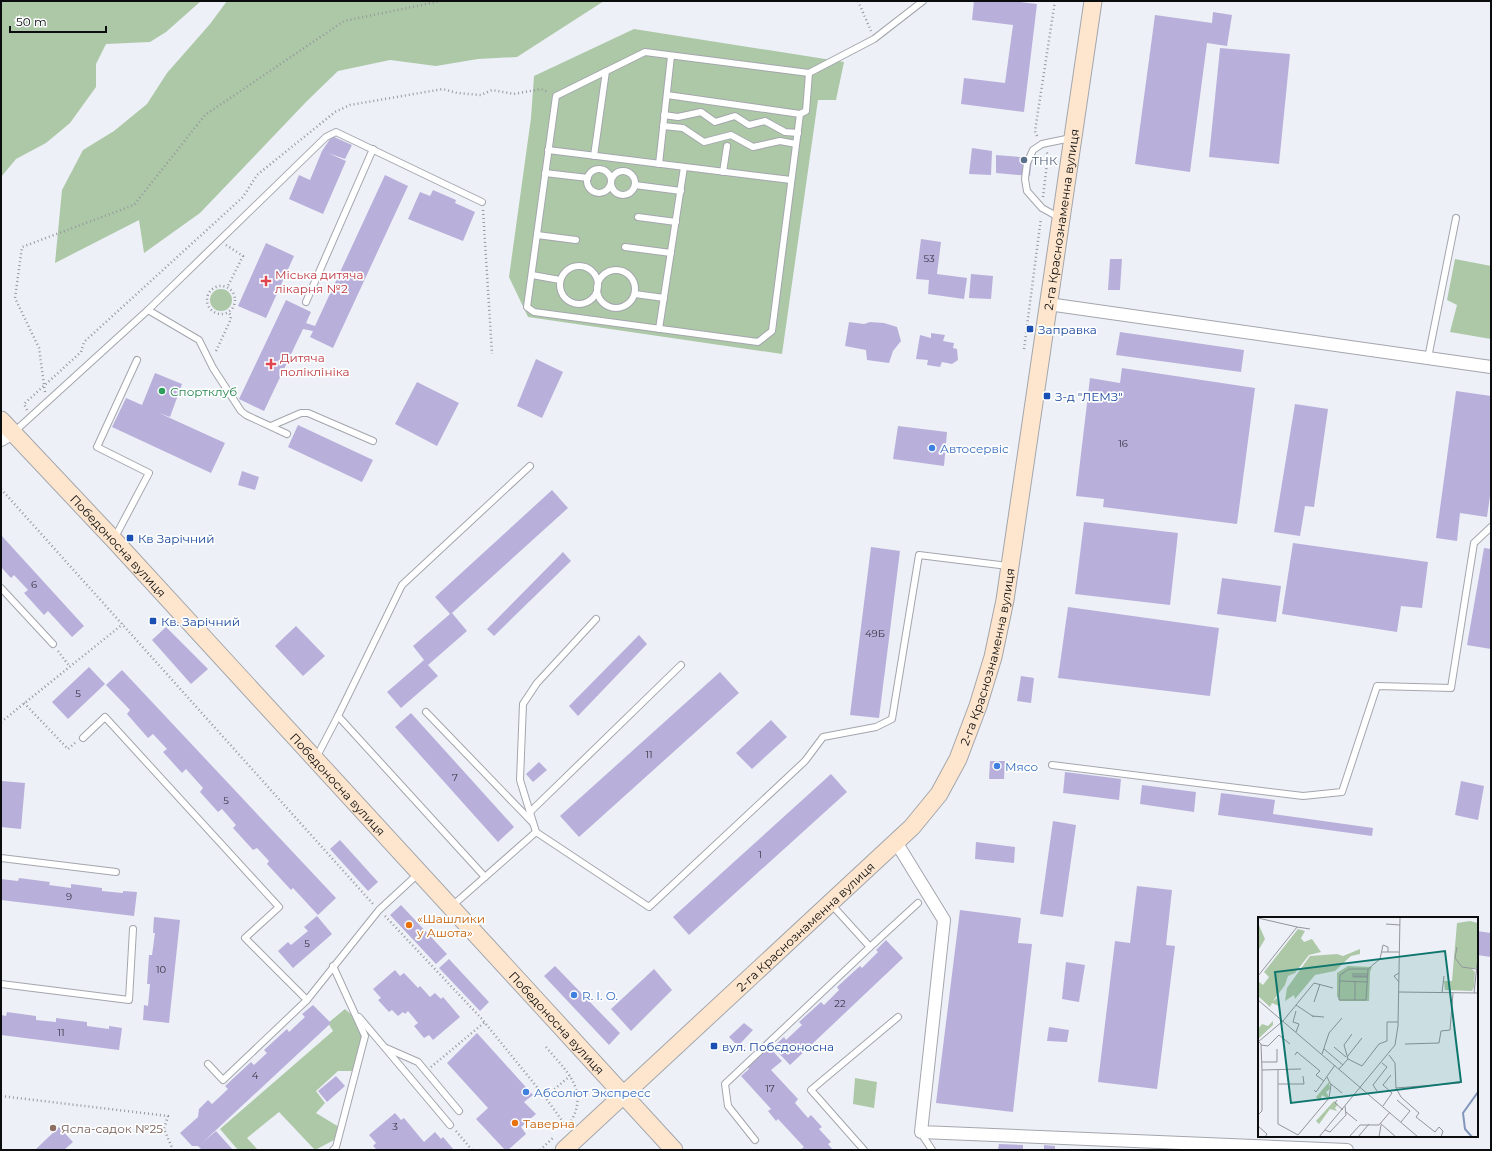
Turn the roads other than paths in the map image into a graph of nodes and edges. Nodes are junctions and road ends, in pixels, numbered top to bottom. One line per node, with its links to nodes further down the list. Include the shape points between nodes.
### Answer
1 (923, 1): 5 (lane, via 874,39)
2 (1093, 1): 11 (street, 2-га Краснознаменна вулиця)
3 (671, 56): 4 (lane, via 645,52); 5 (lane); 6 (lane)
4 (606, 72): 15 (lane, via 556,96); 16 (lane)
5 (809, 73): 7 (lane, via 806,111)
6 (667, 95): 7 (lane); 8 (lane)
7 (800, 114): 10 (lane)
8 (664, 115): 9 (lane); 10 (lane, via 678,117 701,112 715,122 735,116 749,125 765,121 785,132)
9 (663, 126): 12 (lane, via 682,128 704,142 731,135 753,147 780,141); 17 (lane)
10 (798, 133): 12 (lane)
11 (1073, 137): 28 (street, 2-га Краснознаменна вулиця); 28 (lane, via 1042,144 1033,150 1026,163 1027,191 1042,208)
12 (796, 144): 23 (lane)
13 (727, 146): 19 (lane)
14 (373, 149): 26 (lane); 40 (lane); 42 (lane, via 336,132 326,137)
15 (548, 150): 16 (lane); 20 (lane)
16 (594, 156): 17 (lane)
17 (659, 164): 18 (lane)
18 (684, 167): 19 (lane); 25 (lane)
19 (722, 172): 23 (lane)
20 (545, 174): 21 (lane); 31 (lane)
21 (588, 178): 22 (lane, via 591,172 598,169 609,173); 22 (lane, via 589,186 598,192 609,188)
22 (612, 180): 24 (lane, via 619,172 627,172 634,177); 24 (lane, via 611,184 615,191 621,195 632,191)
23 (792, 180): 43 (lane, via 772,331 758,342)
24 (635, 184): 25 (lane)
25 (681, 191): 30 (lane)
26 (482, 202)
27 (638, 217): 30 (lane)
28 (1061, 218): 41 (street, 2-га Краснознаменна вулиця)
29 (1456, 218): 44 (lane)
30 (676, 222): 34 (lane)
31 (537, 235): 32 (lane); 35 (lane)
32 (576, 240)
33 (625, 247): 34 (lane)
34 (671, 253): 39 (lane)
35 (532, 275): 36 (lane); 43 (lane, via 527,307 534,312)
36 (560, 280): 37 (lane, via 566,269 578,265 595,273); 37 (lane, via 559,286 564,298 576,304 589,301 597,291)
37 (598, 285): 38 (lane, via 604,275 614,270 620,271 634,282); 38 (lane, via 599,298 603,303 615,308 627,305)
38 (635, 294): 39 (lane)
39 (664, 298): 43 (lane)
40 (306, 302)
41 (1048, 304): 44 (street); 55 (street, 2-га Краснознаменна вулиця)
42 (148, 310): 48 (lane, via 199,340 213,368 241,411); 50 (lane)
43 (659, 329)
44 (1428, 358): 46 (street)
45 (137, 360): 54 (lane, via 97,447 149,473)
46 (1491, 367)
47 (1, 420): 50 (street, Победоносна вулиця)
48 (271, 426): 49 (lane); 51 (lane, via 308,413)
49 (288, 434)
50 (7, 437): 54 (street, Победоносна вулиця)
51 (373, 441)
52 (530, 466): 61 (lane, via 402,585)
53 (1491, 527): 64 (lane, via 1474,543 1451,688 1377,686 1342,792 1303,796)
54 (114, 540): 63 (street, Победоносна вулиця)
55 (1010, 567): 67 (lane, via 919,555 892,719 876,727 823,737 805,761 649,907); 68 (street, 2-га Краснознаменна вулиця, via 993,656 958,759 939,794)
56 (1, 588): 58 (lane)
57 (596, 618): 65 (lane, via 537,683 522,704 520,780)
58 (53, 644)
59 (681, 664): 65 (lane)
60 (426, 712): 66 (lane)
61 (338, 716): 63 (lane); 72 (lane)
62 (83, 738): 80 (lane, via 105,717 279,907 245,938)
63 (315, 759): 71 (street, Победоносна вулиця)
64 (1052, 764)
65 (530, 812): 66 (lane)
66 (534, 824): 67 (lane)
67 (536, 832): 72 (lane)
68 (896, 842): 73 (street, 2-га Краснознаменна вулиця); 88 (street, via 944,920)
69 (1, 858): 70 (lane)
70 (116, 872)
71 (419, 873): 75 (street, Победоносна вулиця); 78 (lane, via 378,910)
72 (485, 877): 75 (lane)
73 (831, 903): 77 (lane); 85 (street, 2-га Краснознаменна вулиця)
74 (918, 903): 77 (lane)
75 (451, 907): 85 (street, Победоносна вулиця)
76 (134, 930): 79 (lane, via 130,1000)
77 (870, 947): 89 (lane, via 725,1084 728,1106)
78 (333, 966): 80 (lane); 81 (lane)
79 (1, 984)
80 (306, 1000): 84 (lane, via 223,1080)
81 (354, 1011): 83 (lane); 90 (lane, via 365,1036 336,1147)
82 (898, 1017): 93 (lane, via 811,1090)
83 (384, 1048): 86 (lane, via 418,1062); 87 (lane)
84 (208, 1064)
85 (624, 1095): 91 (street, 2-га Краснознаменна вулиця); 92 (street, Победоносна вулиця)
86 (459, 1111)
87 (450, 1125)
88 (921, 1132): 94 (lane); 95 (street)
89 (755, 1140)
90 (333, 1150)
91 (564, 1150)
92 (674, 1150)
93 (864, 1150)
94 (932, 1150)
95 (1347, 1150)

